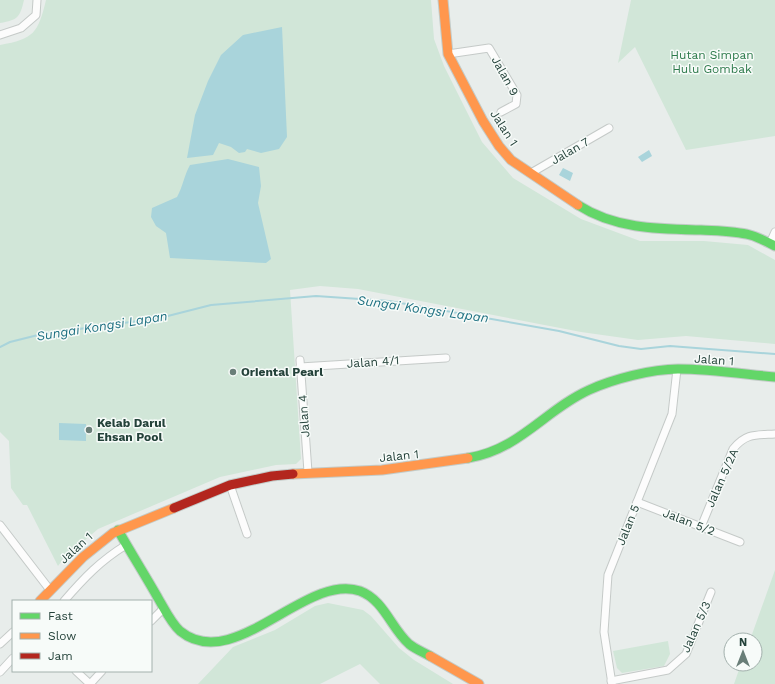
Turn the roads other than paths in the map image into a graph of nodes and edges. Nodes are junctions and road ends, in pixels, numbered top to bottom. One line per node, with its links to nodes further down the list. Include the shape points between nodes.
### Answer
1 (37, 0): 3 (street, via 36,16 21,28)
2 (443, 0): 4 (street, Jalan 1)
3 (0, 35)
4 (448, 54): 5 (street, Jalan 9, via 489,48 517,95 516,104); 7 (street, Jalan 1, via 499,146 511,160)
5 (501, 112)
6 (609, 128): 7 (street, Jalan 7)
7 (531, 174): 9 (street, Jalan 1, via 591,213 627,225 724,231 750,235)
8 (775, 232): 9 (street)
9 (773, 244)
10 (446, 358): 11 (street, Jalan 4/1)
11 (300, 363): 15 (street, Jalan 4)
12 (677, 369): 13 (street, Jalan 1); 15 (street, Jalan 1, via 645,372 589,390 504,447 479,456 382,470); 17 (street, Jalan 5, via 672,414)
13 (775, 376)
14 (775, 434): 19 (street, Jalan 5/2A, via 750,435 740,439 733,449)
15 (308, 472): 16 (street, Jalan 1)
16 (230, 485): 20 (street, Jalan 1); 21 (street)
17 (637, 502): 19 (street, Jalan 5/2); 36 (street, Jalan 5, via 608,576 604,632)
18 (0, 525): 24 (street)
19 (701, 527): 22 (street, Jalan 5/2)
20 (118, 530): 23 (street); 24 (street, Jalan 1, via 83,557)
21 (247, 534)
22 (740, 542)
23 (126, 545): 27 (street, via 104,559); 28 (street)
24 (50, 590): 26 (street, Jalan 1)
25 (711, 592): 36 (street, Jalan 5/3, via 686,654 668,670)
26 (41, 600)
27 (65, 600)
28 (164, 608): 29 (street); 38 (street, via 179,630 190,638 206,642 222,641 247,632 319,595 339,589 359,591 373,598 409,644)
29 (152, 620)
30 (12, 633): 31 (street)
31 (0, 644)
32 (12, 659): 33 (street)
33 (0, 672)
34 (77, 672): 37 (street)
35 (101, 672): 37 (street)
36 (611, 682)
37 (90, 684)
38 (479, 684)

